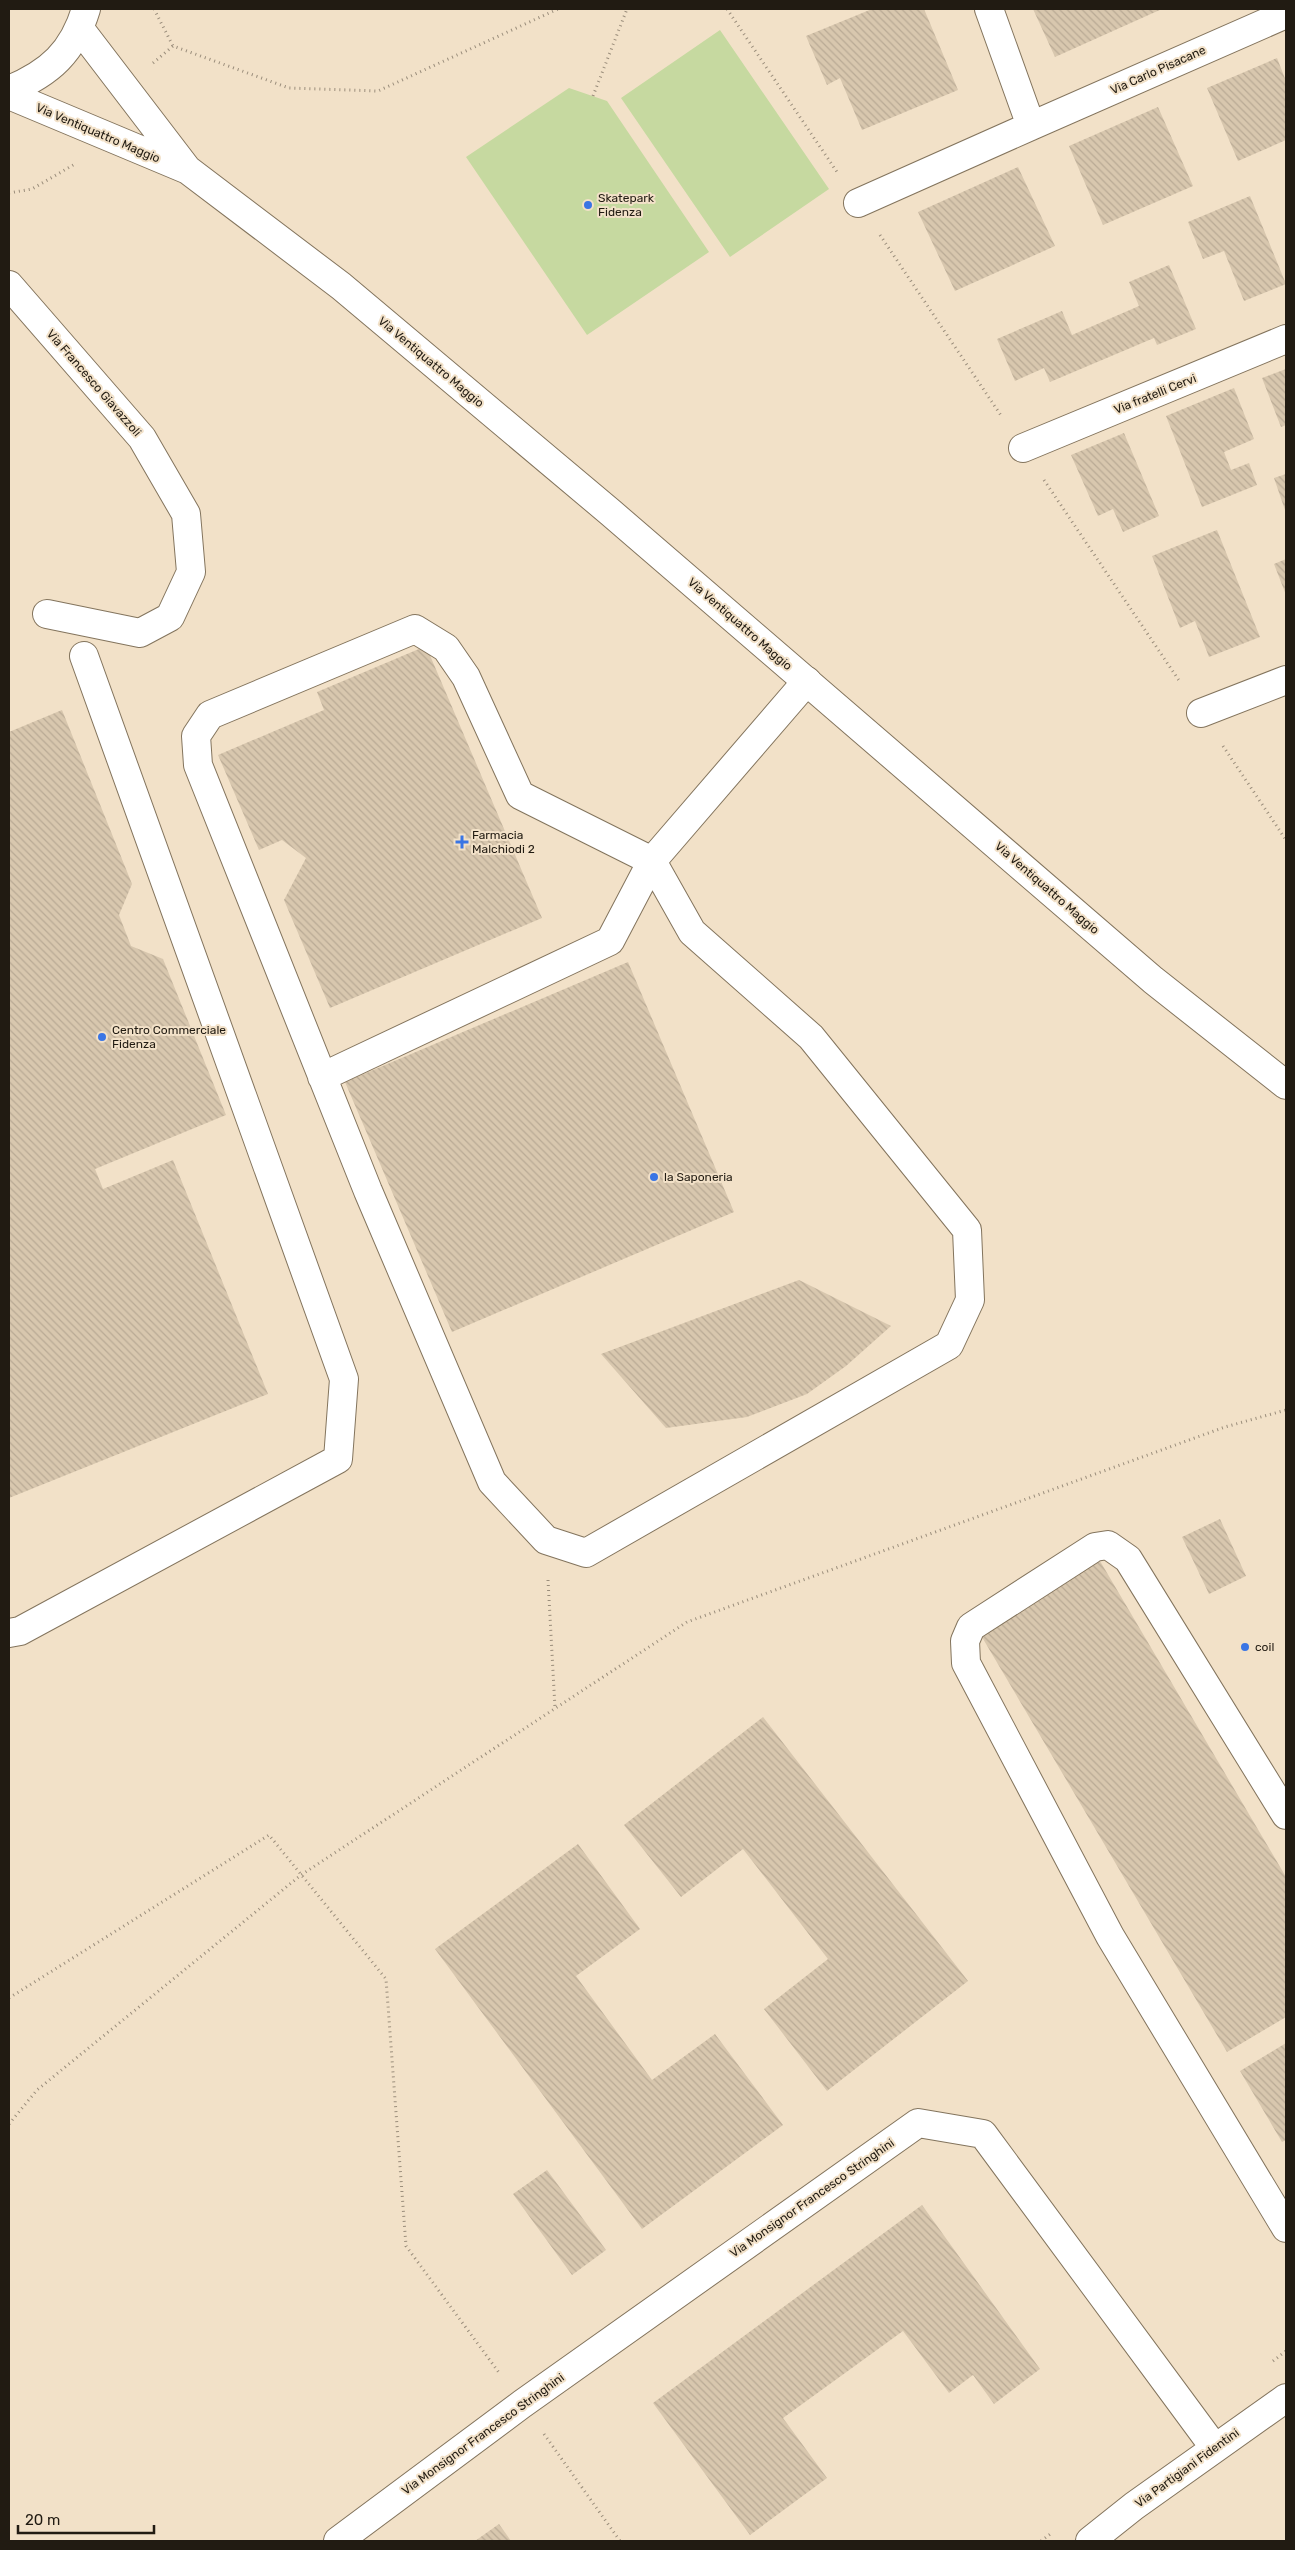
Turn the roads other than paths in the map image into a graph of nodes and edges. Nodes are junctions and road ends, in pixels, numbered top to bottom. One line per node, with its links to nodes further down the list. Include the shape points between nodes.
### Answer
1 (989, 9): 6 (street)
2 (1286, 14): 6 (street, Via Carlo Pisacane)
3 (83, 19): 4 (street, Via Ventiquattro Maggio, via 61,57 34,79); 7 (street, Via Ventiquattro Maggio, via 125,88)
4 (9, 90)
5 (9, 95): 7 (street, Via Ventiquattro Maggio)
6 (1030, 126): 8 (street, Via Carlo Pisacane)
7 (188, 170): 15 (street, Via Ventiquattro Maggio, via 341,286)
8 (858, 203)
9 (9, 285): 12 (street, Via Francesco Giavazzoli, via 142,438 186,514 191,572 170,617 140,633)
10 (1286, 340): 11 (street, Via fratelli Cervi)
11 (1023, 448)
12 (46, 614)
13 (84, 656): 20 (street, via 344,1379 343,1399 338,1458 20,1631)
14 (1286, 680): 16 (street)
15 (807, 681): 17 (street); 19 (street, Via Ventiquattro Maggio, via 1153,980)
16 (1201, 713)
17 (652, 861): 18 (street, via 610,941); 18 (street, via 520,795 466,677 446,648 414,629 210,715 196,736 198,765); 18 (street, via 692,932 811,1037 967,1230 970,1300 949,1344 586,1553 546,1540 492,1482)
18 (322, 1076)
19 (1286, 1085)
20 (9, 1633)
21 (1286, 1814): 22 (street, via 1128,1559 1108,1545 1095,1547 971,1627 965,1641 966,1663 1110,1936)
22 (1286, 2228)
23 (1286, 2398): 24 (street, Via Partigiani Fidentini)
24 (1214, 2448): 25 (street, Via Monsignor Francesco Stringhini, via 983,2134 918,2123 522,2404); 26 (street, Via Partigiani Fidentini)
25 (338, 2541)
26 (1090, 2541)

